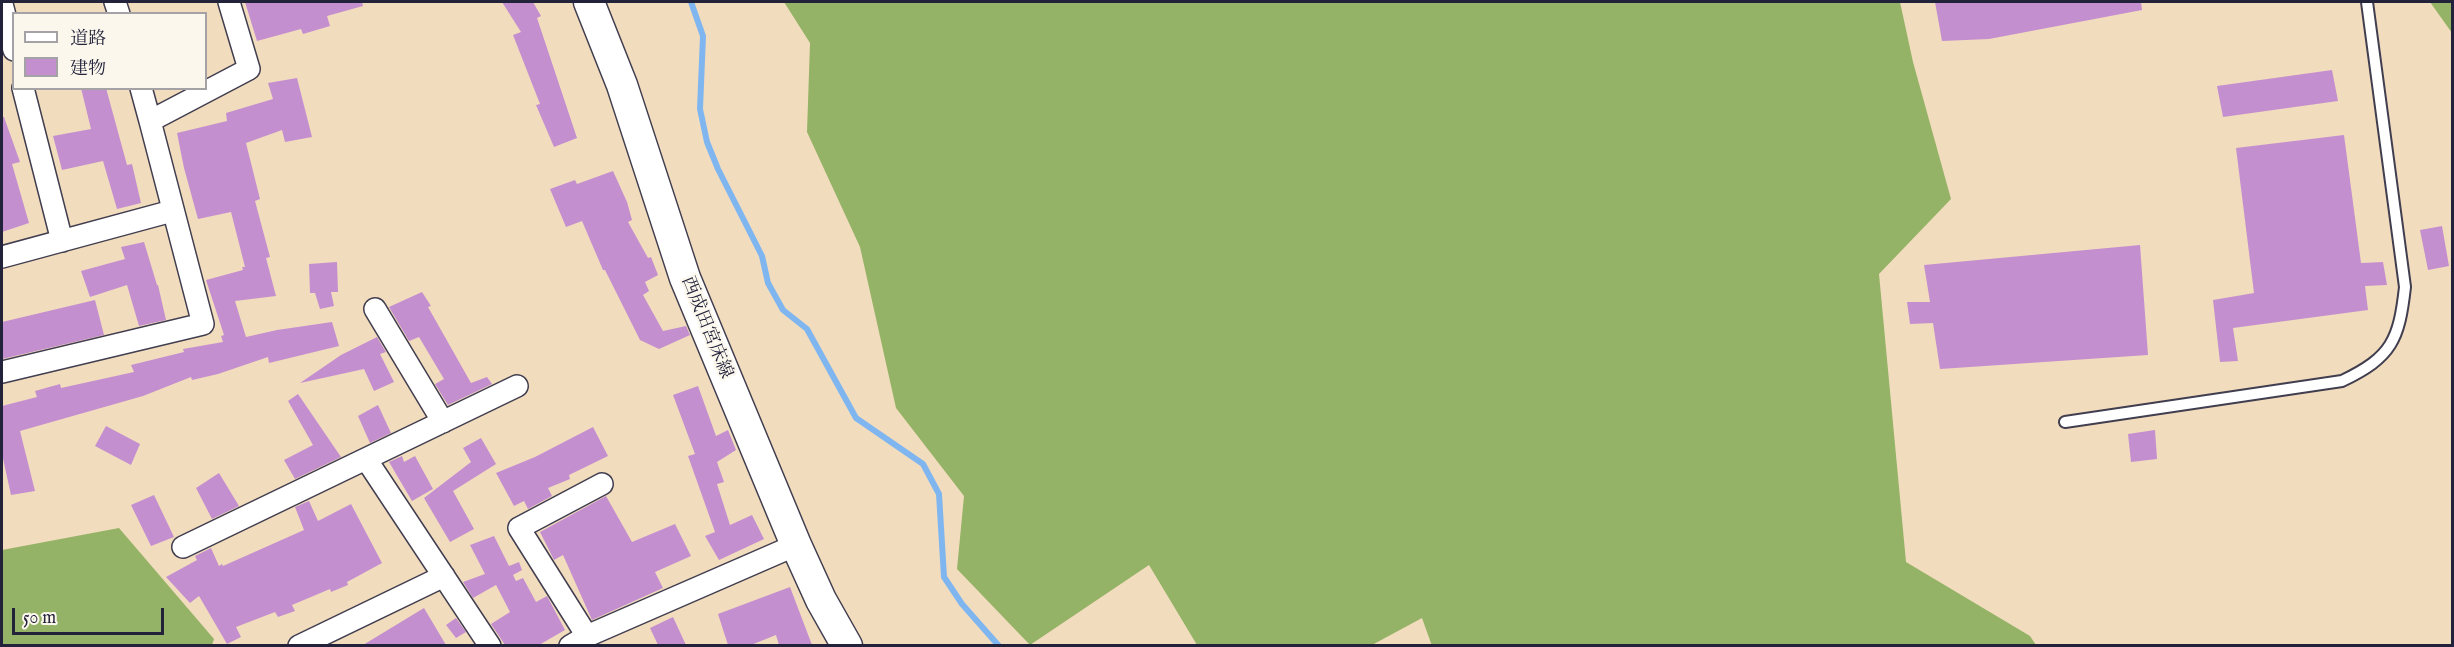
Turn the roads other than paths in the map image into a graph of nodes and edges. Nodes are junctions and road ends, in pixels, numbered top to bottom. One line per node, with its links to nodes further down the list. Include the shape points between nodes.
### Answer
1 (229, 2): 8 (street, via 249,69)
2 (589, 2): 19 (main road, 西成田宮床線, via 622,85 685,278)
3 (2367, 2): 16 (lane, via 2405,287 2401,322 2387,352 2342,381)
4 (2, 4): 5 (street)
5 (12, 42)
6 (24, 90): 10 (street)
7 (142, 90): 8 (street)
8 (150, 121): 9 (street)
9 (172, 211): 10 (street); 13 (street, via 203,324)
10 (62, 241): 11 (street)
11 (2, 257)
12 (375, 309): 15 (street)
13 (2, 372)
14 (517, 386): 15 (street)
15 (442, 422): 17 (street)
16 (2065, 422)
17 (366, 459): 20 (street); 21 (street)
18 (602, 483): 22 (street, via 519,528)
19 (796, 545): 22 (street); 25 (main road, 西成田宮床線)
20 (183, 547)
21 (444, 576): 23 (street); 24 (street)
22 (578, 641)
23 (299, 645)
24 (490, 645)
25 (847, 645)

